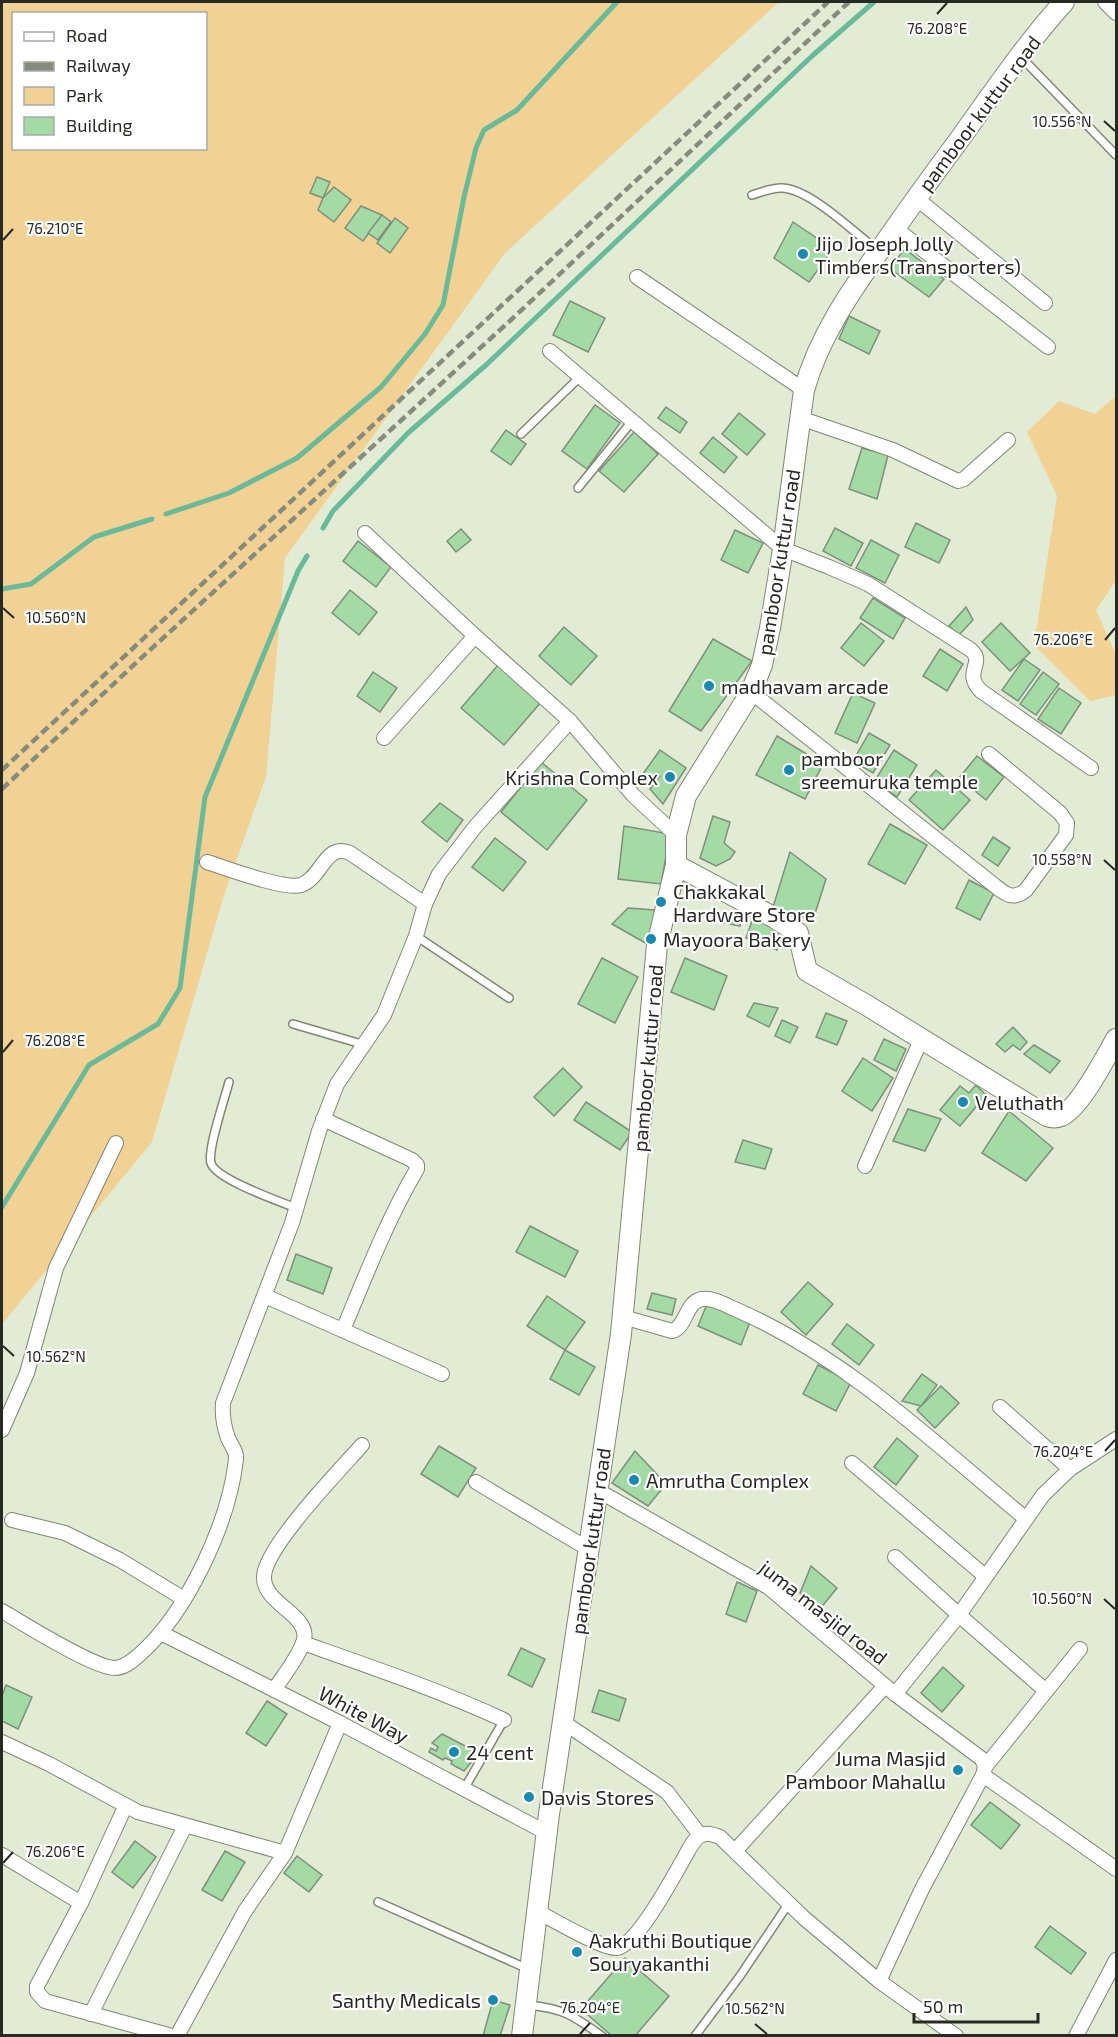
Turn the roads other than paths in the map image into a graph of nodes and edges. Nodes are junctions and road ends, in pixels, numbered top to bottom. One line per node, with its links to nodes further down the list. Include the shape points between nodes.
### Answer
1 (1064, 2): 4 (main road, pamboor kuttur road)
2 (1105, 2): 3 (street)
3 (1116, 13)
4 (1021, 56): 5 (lane); 7 (main road, pamboor kuttur road)
5 (1116, 155)
6 (752, 195): 9 (lane, via 775,188 797,191)
7 (916, 198): 8 (main road, pamboor kuttur road); 11 (street)
8 (895, 228): 9 (main road, pamboor kuttur road); 12 (street)
9 (879, 251): 15 (main road, pamboor kuttur road, via 828,329)
10 (637, 277): 15 (street)
11 (1046, 303)
12 (1048, 347)
13 (550, 351): 14 (street)
14 (580, 376): 17 (street); 18 (lane)
15 (804, 390): 16 (main road, pamboor kuttur road)
16 (800, 418): 19 (street, via 893,450 958,481); 22 (main road, pamboor kuttur road)
17 (633, 420): 20 (lane); 22 (street)
18 (521, 434)
19 (1008, 440)
20 (578, 488)
21 (365, 532): 23 (street)
22 (783, 549): 24 (main road, pamboor kuttur road, via 764,655); 28 (street, via 867,584 976,654 972,679 981,691)
23 (475, 636): 25 (street); 26 (street)
24 (751, 692): 27 (street, via 1006,895 1018,896 1066,835 1067,823); 29 (main road, pamboor kuttur road, via 686,796)
25 (570, 721): 29 (street, via 633,795); 32 (street, via 475,827 439,874)
26 (384, 738)
27 (989, 754)
28 (1092, 768)
29 (676, 835): 31 (main road, pamboor kuttur road)
30 (207, 862): 32 (street, via 298,886 311,879 331,854 344,850)
31 (676, 865): 37 (main road, via 798,933 807,971); 45 (main road, pamboor kuttur road, via 657,945)
32 (425, 904): 33 (street)
33 (416, 936): 34 (lane); 38 (street, via 384,1015)
34 (508, 998)
35 (293, 1024): 38 (lane)
36 (1116, 1039): 37 (main road, via 1078,1101 1055,1118)
37 (921, 1040): 42 (street)
38 (365, 1045): 40 (street, via 337,1084)
39 (229, 1082): 43 (lane, via 210,1154 213,1168 224,1178)
40 (324, 1119): 43 (street); 46 (street, via 417,1165)
41 (116, 1143): 49 (street, via 56,1268 27,1373)
42 (865, 1166)
43 (296, 1208): 44 (street)
44 (265, 1296): 46 (street); 61 (street, via 223,1403 224,1424 237,1456 231,1487 207,1558)
45 (623, 1317): 55 (main road, pamboor kuttur road); 56 (street, via 677,1330 690,1307 704,1298 760,1321 862,1383)
46 (343, 1330): 47 (street)
47 (442, 1374)
48 (1000, 1407): 53 (street)
49 (2, 1430)
50 (1116, 1438): 53 (street)
51 (362, 1444): 65 (street, via 282,1539 265,1571 270,1596 305,1631)
52 (852, 1462): 60 (street)
53 (1070, 1469): 56 (street)
54 (476, 1482): 58 (street)
55 (597, 1490): 58 (main road, pamboor kuttur road); 68 (street, juma masjid road, via 768,1587)
56 (1025, 1518): 60 (street)
57 (12, 1520): 61 (street, via 65,1533 120,1560)
58 (590, 1550): 71 (main road, pamboor kuttur road)
59 (895, 1557): 63 (street)
60 (985, 1576): 63 (street)
61 (184, 1599): 64 (street)
62 (2, 1611): 64 (street, via 93,1661 116,1668 129,1664)
63 (959, 1615): 68 (street); 69 (street)
64 (161, 1633): 67 (street, White Way)
65 (303, 1643): 67 (street); 70 (street, via 390,1673)
66 (1080, 1649): 69 (street)
67 (274, 1690): 72 (street, White Way)
68 (890, 1690): 74 (street, juma masjid road, via 982,1760); 80 (street)
69 (1046, 1690): 74 (street)
70 (504, 1720): 75 (lane)
71 (563, 1722): 78 (main road, pamboor kuttur road); 79 (street, via 667,1792)
72 (340, 1723): 75 (street, White Way); 81 (street)
73 (2, 1742): 76 (street)
74 (984, 1771): 83 (street, juma masjid road); 90 (street)
75 (464, 1789): 78 (street, White Way)
76 (125, 1807): 77 (street); 86 (street)
77 (185, 1826): 81 (street); 92 (street)
78 (547, 1833): 87 (main road, pamboor kuttur road)
79 (700, 1835): 80 (street, via 720,1837); 87 (street, via 627,1944 616,1948 602,1945)
80 (735, 1851): 85 (street)
81 (285, 1853): 94 (street, via 245,1911)
82 (2, 1855): 86 (street)
83 (1116, 1869)
84 (378, 1902): 89 (lane)
85 (789, 1903): 90 (street); 97 (lane)
86 (81, 1904): 92 (street, via 37,1992 45,2001)
87 (538, 1912): 89 (main road, pamboor kuttur road)
88 (1116, 1960): 93 (street)
89 (530, 1970): 91 (main road, pamboor kuttur road)
90 (879, 1981): 98 (street)
91 (526, 2005): 95 (main road, pamboor kuttur road); 96 (lane, via 567,2012)
92 (91, 2014): 94 (street)
93 (1080, 2033)
94 (175, 2036)
95 (522, 2036)
96 (602, 2036)
97 (695, 2036)
98 (956, 2036)

